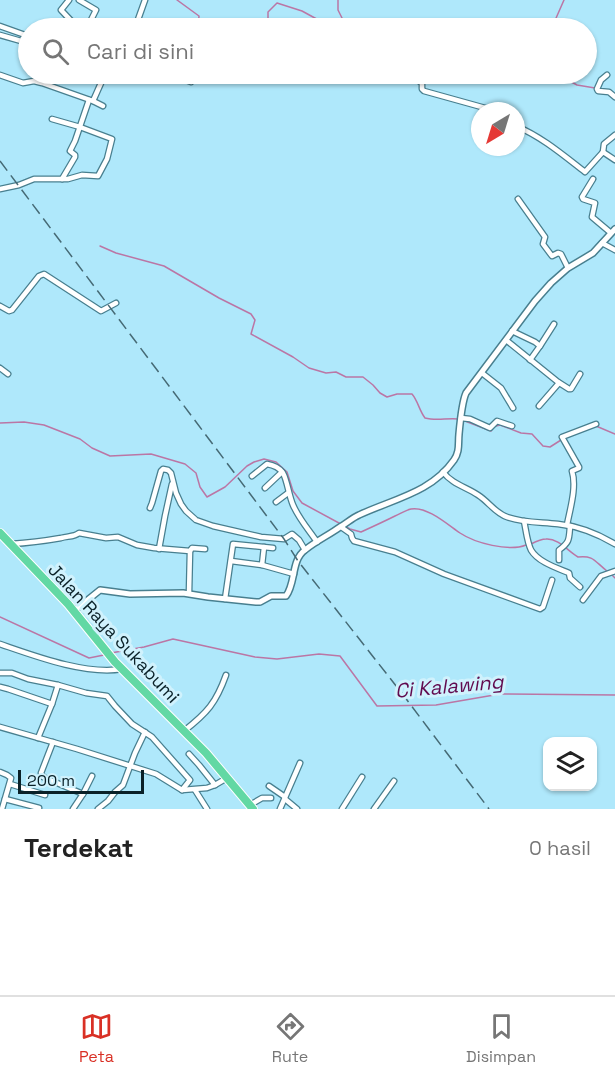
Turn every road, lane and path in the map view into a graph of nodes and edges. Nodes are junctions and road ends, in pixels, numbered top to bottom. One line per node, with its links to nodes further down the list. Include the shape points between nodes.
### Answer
1 (69, 0): 4 (street, via 61,10)
2 (79, 0): 5 (street, via 96,10)
3 (144, 0): 6 (street)
4 (69, 18)
5 (92, 18)
6 (138, 18)
7 (0, 26): 8 (street)
8 (18, 32)
9 (0, 35): 10 (street)
10 (18, 40)
11 (0, 75): 13 (street)
12 (607, 75): 17 (street, via 597,90)
13 (18, 82)
14 (45, 84): 18 (street)
15 (100, 84): 18 (street)
16 (422, 84): 19 (street, via 424,91)
17 (615, 97)
18 (91, 100): 20 (street); 22 (street)
19 (471, 104)
20 (103, 106)
21 (52, 119): 22 (street)
22 (80, 127): 27 (street, via 70,151 75,157); 27 (street, via 112,139 107,159 96,177)
23 (525, 130): 25 (street, via 585,172)
24 (615, 135): 25 (street, via 604,144)
25 (603, 152): 26 (street)
26 (615, 160)
27 (62, 179): 29 (street, via 34,179)
28 (593, 179): 31 (street, via 582,197 595,203 592,217)
29 (0, 189)
30 (518, 199): 34 (street, via 545,237 543,244 549,253 561,254)
31 (613, 231): 32 (street)
32 (602, 243): 33 (street); 34 (street, via 591,255)
33 (615, 250)
34 (568, 268): 38 (street, via 545,289)
35 (116, 303): 36 (street, via 102,311 44,274 12,310)
36 (0, 306)
37 (554, 324): 40 (street)
38 (512, 332): 39 (street); 40 (street)
39 (506, 340): 41 (street); 43 (street)
40 (540, 346): 41 (street)
41 (530, 360): 46 (street)
42 (0, 368): 44 (street)
43 (482, 373): 48 (street, via 501,388); 49 (street, via 464,396)
44 (8, 374)
45 (580, 374): 46 (street, via 570,389)
46 (559, 383): 47 (street)
47 (538, 406)
48 (513, 408)
49 (461, 419): 51 (street, via 490,428 497,421); 53 (street, via 458,451)
50 (596, 424): 61 (street, via 562,437 579,467 572,471)
51 (512, 426)
52 (282, 472): 54 (street, via 267,464); 56 (street); 57 (street)
53 (443, 472): 60 (street, via 499,513); 62 (street, via 415,493 360,514)
54 (252, 476)
55 (173, 482): 59 (street, via 170,471 162,470); 63 (street, via 190,515); 71 (street)
56 (265, 488)
57 (288, 493): 58 (street); 65 (street)
58 (276, 502)
59 (150, 508)
60 (524, 521): 61 (street); 81 (street, via 533,553 570,574)
61 (568, 526): 68 (street); 75 (street, via 568,542 559,550)
62 (341, 527): 65 (street); 80 (street, via 354,541 395,552 540,609)
63 (235, 531): 67 (street); 73 (street, via 284,539 292,534)
64 (0, 533): 66 (highway, Jalan Raya Sukabumi)
65 (317, 542): 73 (street)
66 (11, 544): 71 (street, via 74,537 79,533 118,537); 85 (highway, Jalan Raya Sukabumi)
67 (233, 544): 69 (street); 76 (street)
68 (615, 544)
69 (264, 547): 70 (street); 77 (street)
70 (273, 548)
71 (159, 549): 74 (street)
72 (205, 549): 74 (street)
73 (305, 549): 79 (street)
74 (190, 551): 82 (street)
75 (559, 560)
76 (231, 561): 77 (street); 83 (street)
77 (262, 565): 79 (street)
78 (615, 571): 84 (street, via 601,576)
79 (294, 574): 83 (street, via 285,596 271,596 258,602)
80 (552, 580)
81 (580, 587)
82 (189, 593): 83 (street); 85 (street, via 99,591)
83 (225, 599)
84 (583, 600)
85 (74, 611): 87 (highway, Jalan Raya Sukabumi)
86 (0, 644): 87 (street, via 56,662 100,671)
87 (122, 669): 94 (highway, Jalan Raya Sukabumi)
88 (0, 673): 90 (street)
89 (226, 675): 94 (street, via 213,704)
90 (58, 685): 92 (street); 95 (street, via 107,696 132,724)
91 (0, 687): 92 (street)
92 (52, 704): 96 (street)
93 (0, 727): 96 (street)
94 (184, 731): 104 (highway, Jalan Raya Sukabumi)
95 (145, 732): 100 (street); 109 (street, via 190,780)
96 (38, 738): 97 (street)
97 (53, 742): 100 (street); 111 (street, via 42,776)
98 (189, 754): 107 (street)
99 (300, 764): 114 (street)
100 (130, 766): 109 (street, via 159,775); 121 (street, via 123,784)
101 (0, 772): 106 (street, via 10,776)
102 (92, 776): 111 (street)
103 (362, 777): 125 (street)
104 (226, 778): 107 (street); 116 (highway, Jalan Raya Sukabumi)
105 (394, 781): 117 (street)
106 (10, 784): 112 (street); 115 (street)
107 (215, 785): 110 (street)
108 (269, 786): 114 (street)
109 (182, 790): 110 (street)
110 (195, 790): 122 (street)
111 (83, 794): 120 (street)
112 (45, 795)
113 (271, 798): 116 (street, via 262,798)
114 (285, 798): 123 (street); 124 (street)
115 (6, 799): 118 (street); 119 (street)
116 (251, 807)
117 (376, 807): 126 (street)
118 (39, 808)
119 (2, 809)
120 (73, 809)
121 (98, 809)
122 (207, 809)
123 (280, 809)
124 (297, 809)
125 (342, 809)
126 (384, 809)

